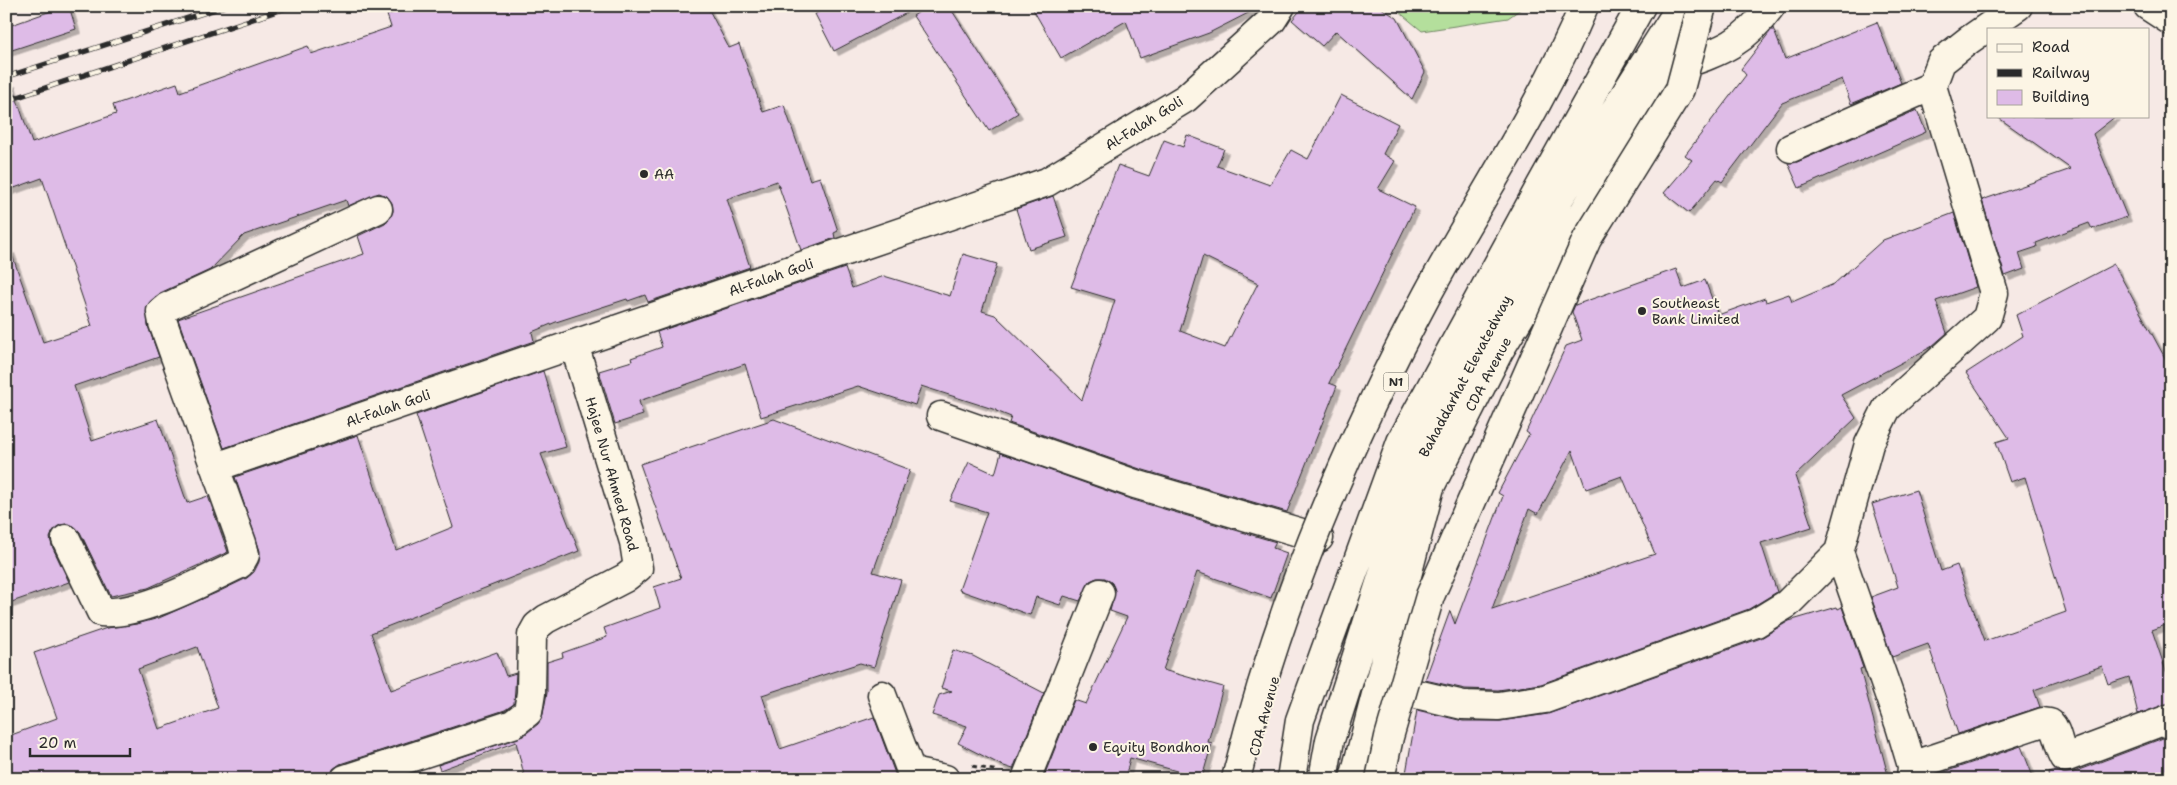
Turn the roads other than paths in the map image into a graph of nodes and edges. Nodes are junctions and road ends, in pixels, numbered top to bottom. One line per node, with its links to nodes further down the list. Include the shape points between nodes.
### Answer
1 (1281, 6): 16 (main road, Al-Falah Goli, via 1272,20 1186,98 1048,182)
2 (1584, 6): 31 (main road, bridge, via 1530,117 1427,296 1354,443 1311,541 1275,645)
3 (1594, 6): 19 (main road, CDA Avenue / N1, via 1408,358)
4 (1641, 6): 33 (main road, Bahaddarhat Elevatedway, via 1402,442 1300,720)
5 (1681, 6): 34 (main road, Bahaddarhat Elevatedway, via 1560,197 1422,452 1330,740)
6 (1702, 6): 36 (main road, bridge, via 1680,90 1587,239 1430,596)
7 (1707, 6): 12 (main road, CDA Avenue)
8 (1771, 6): 12 (main road, via 1759,23 1734,44)
9 (2018, 6): 13 (main road, via 1941,62)
10 (2148, 6): 11 (main road)
11 (2171, 21)
12 (1673, 68): 23 (main road, CDA Avenue, via 1498,351 1430,487)
13 (1932, 86): 14 (main road); 21 (main road, via 1994,293 1987,318 1887,408 1869,444)
14 (1791, 148)
15 (378, 209): 18 (main road, via 167,306 161,312)
16 (574, 344): 18 (main road, Al-Falah Goli); 28 (main road, Hajee Nur Ahmed Road, via 634,542 638,568 537,626 532,635 528,712 513,724)
17 (940, 416): 19 (main road, via 1135,484)
18 (216, 467): 20 (main road, via 245,555 240,564 164,599 118,612 101,612)
19 (1319, 538): 32 (main road, CDA Avenue / N1, via 1292,612)
20 (66, 539)
21 (1838, 552): 23 (main road, via 1787,604 1756,623 1545,699 1499,706 1463,705); 26 (main road, via 1900,726)
22 (1100, 593): 30 (main road)
23 (1377, 685): 35 (main road, CDA Avenue)
24 (882, 695): 27 (main road)
25 (2171, 718): 26 (main road, via 2065,758 2053,727 2043,722)
26 (1912, 772)
27 (913, 776): 29 (main road)
28 (345, 779)
29 (945, 779)
30 (1026, 779)
31 (1236, 779)
32 (1247, 779)
33 (1291, 779)
34 (1323, 779)
35 (1354, 779)
36 (1380, 779)

